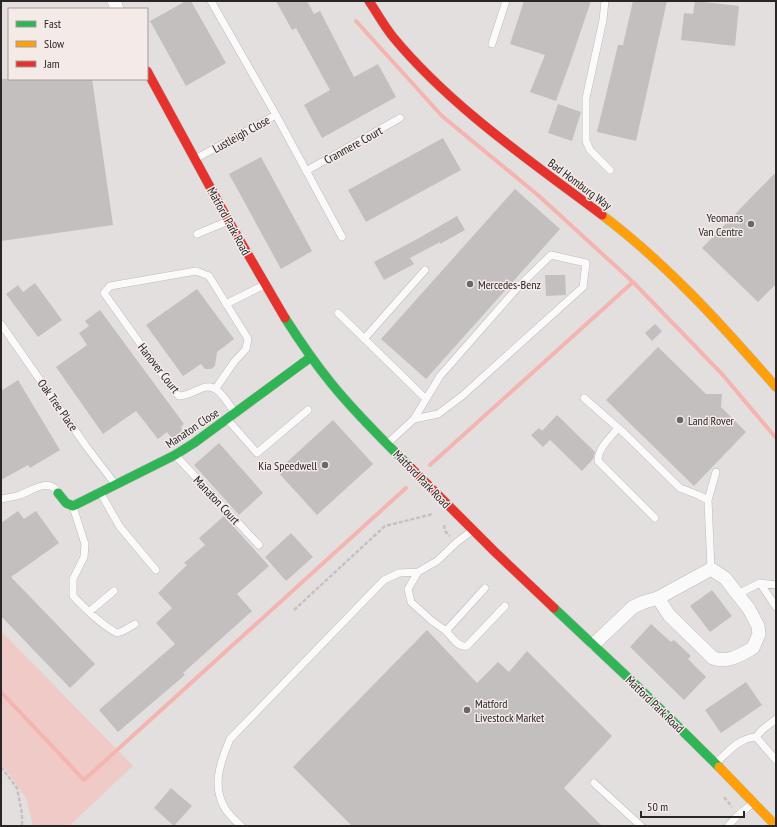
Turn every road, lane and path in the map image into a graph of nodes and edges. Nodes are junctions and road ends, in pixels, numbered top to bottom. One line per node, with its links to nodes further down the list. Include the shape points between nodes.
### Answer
1 (211, 1): 7 (lane, Lustleigh Close)
2 (369, 1): 22 (street, Bad Homburg Way, via 392,36 434,82 489,130 622,230 664,267 731,335)
3 (506, 1): 5 (lane)
4 (605, 1): 10 (lane, via 586,98 586,141 590,150)
5 (492, 44)
6 (148, 73): 9 (street, Matford Park Road)
7 (276, 114): 9 (lane, Lustleigh Close); 11 (lane)
8 (400, 118): 11 (lane, Cranmere Court)
9 (194, 160): 12 (street, Matford Park Road)
10 (610, 170)
11 (306, 171): 14 (lane)
12 (228, 220): 13 (lane); 16 (street, Matford Park Road)
13 (197, 234)
14 (342, 237)
15 (425, 270): 20 (lane)
16 (264, 284): 17 (lane); 21 (street, Matford Park Road)
17 (226, 304): 23 (lane, via 248,339 246,348); 23 (lane, Hanover Court, via 209,276 196,271 110,286 104,294 179,396 186,396 203,387)
18 (338, 313): 20 (lane)
19 (1, 324): 34 (lane, Oak Tree Place)
20 (364, 339): 25 (lane)
21 (311, 357): 27 (street, Manaton Close); 31 (street, Matford Park Road, via 332,384)
22 (776, 387)
23 (216, 388): 27 (lane)
24 (584, 398): 30 (lane)
25 (426, 399): 29 (lane); 29 (lane, via 440,376 519,286 551,255 586,263 583,287 462,396 438,414)
26 (308, 410): 28 (lane, via 257,453)
27 (236, 413): 28 (street, Manaton Close)
28 (227, 419): 32 (street, Manaton Close)
29 (414, 419): 31 (lane)
30 (618, 428): 38 (lane, via 680,488); 41 (lane, via 598,454 598,461)
31 (388, 444): 40 (street, Matford Park Road)
32 (176, 455): 34 (street, Manaton Close); 43 (lane, Manaton Court)
33 (716, 472): 38 (lane)
34 (116, 485): 36 (street, Manaton Close)
35 (58, 493): 37 (lane, via 48,485); 39 (street, via 66,503)
36 (100, 493): 39 (street, Manaton Close); 45 (lane, via 120,527)
37 (1, 499)
38 (708, 500): 44 (lane)
39 (73, 506): 56 (lane, via 85,544 84,557 73,579 73,596)
40 (449, 508): 42 (street, Matford Park Road); 55 (path, via 385,526)
41 (655, 518)
42 (473, 530): 46 (lane, via 437,561); 59 (street, Matford Park Road)
43 (259, 545)
44 (711, 569): 51 (street, via 725,578); 52 (street)
45 (156, 570)
46 (418, 572): 58 (lane, via 408,589 411,602); 68 (lane, via 399,573 384,580 230,739 220,763 217,788 226,810)
47 (760, 583): 48 (lane); 51 (lane); 54 (lane)
48 (776, 585)
49 (485, 588): 58 (lane)
50 (114, 591): 56 (lane)
51 (738, 594): 52 (street, via 758,626 759,634 753,648 727,660 713,658 669,615)
52 (658, 598): 59 (street, via 633,607)
53 (505, 606): 58 (lane, via 467,646 460,646)
54 (776, 607)
55 (294, 610)
56 (89, 612): 57 (lane, via 117,633)
57 (135, 624)
58 (446, 631)
59 (594, 644): 63 (street, Matford Park Road)
60 (776, 719): 61 (lane)
61 (756, 737): 62 (lane); 63 (lane, via 740,741)
62 (776, 760)
63 (716, 763): 66 (street, Matford Park Road)
64 (1, 768): 67 (path, via 17,788)
65 (594, 782): 69 (lane)
66 (754, 802): 70 (lane); 71 (street, Matford Park Road)
67 (22, 826)
68 (241, 826)
69 (641, 826)
70 (728, 826)
71 (776, 826)

